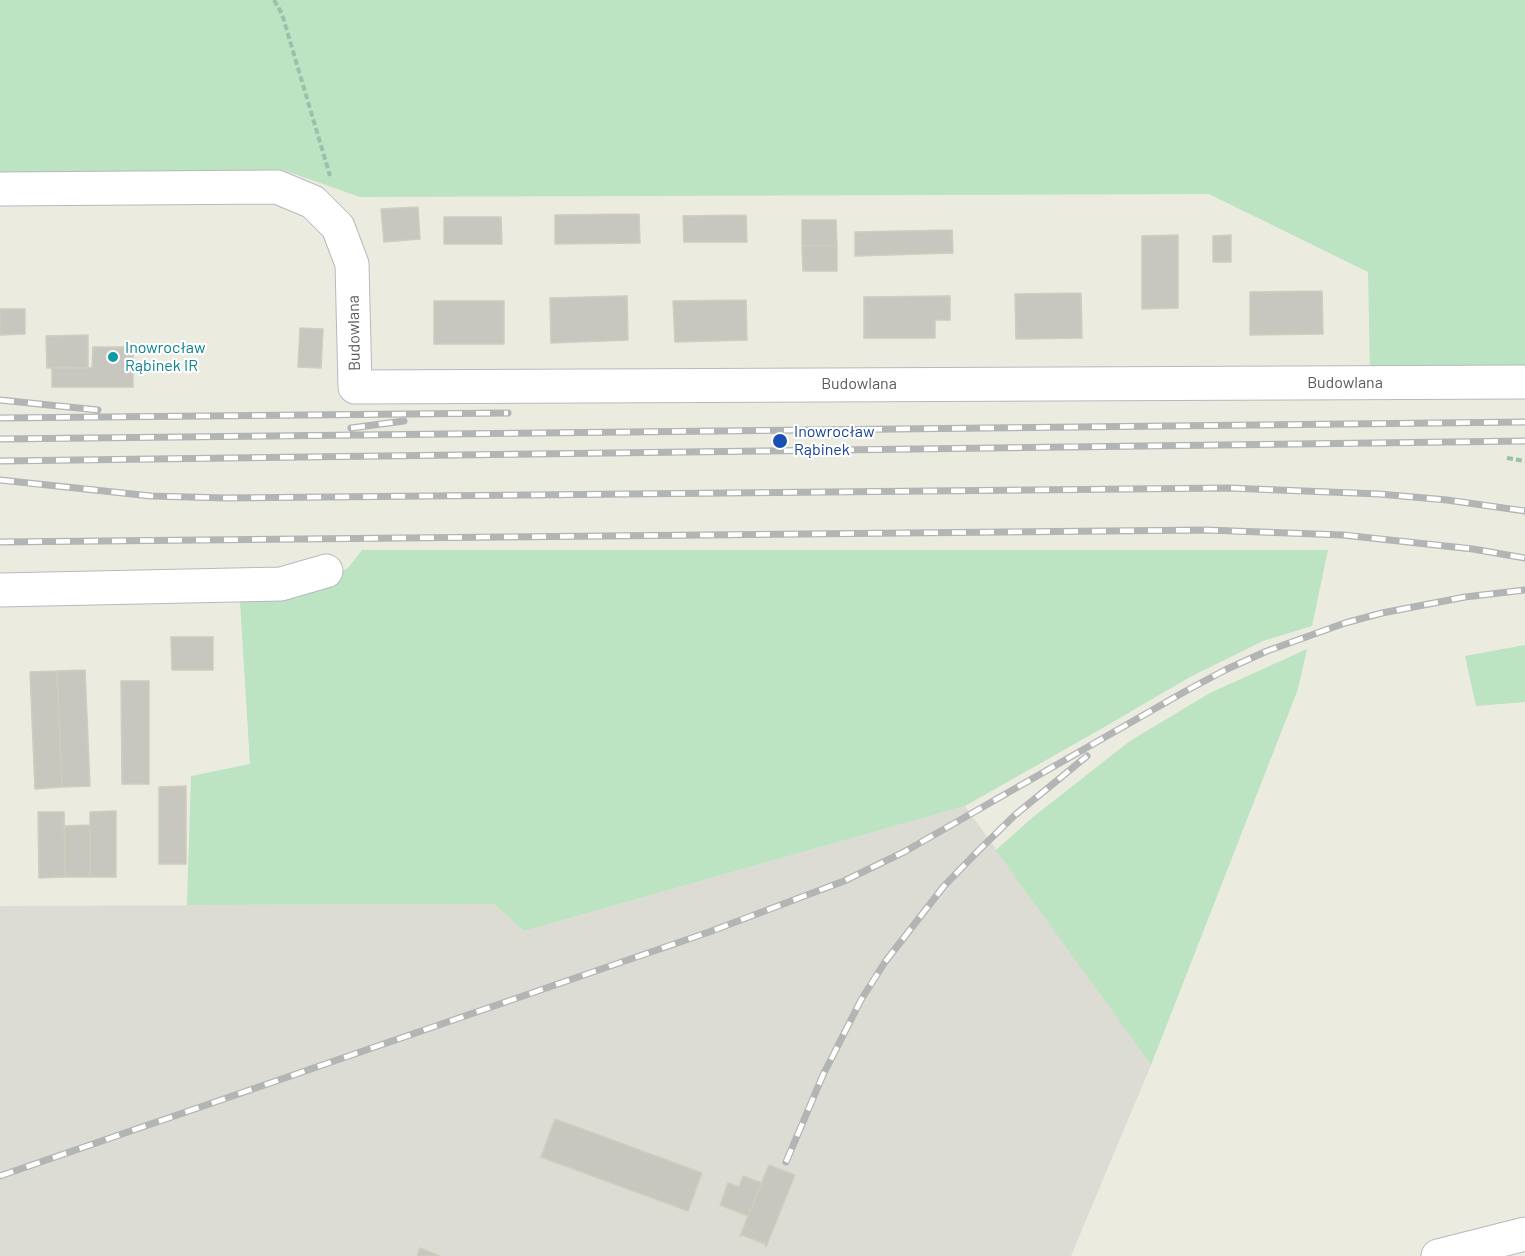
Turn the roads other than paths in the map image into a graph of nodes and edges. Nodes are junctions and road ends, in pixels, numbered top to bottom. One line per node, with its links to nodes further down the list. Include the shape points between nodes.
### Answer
1 (0, 189): 2 (street, Budowlana, via 278,187 313,202 338,227 352,264 355,387)
2 (1525, 382)
3 (326, 571): 4 (street, via 281,584)
4 (0, 590)
5 (1525, 1234): 6 (street)
6 (1438, 1256)

